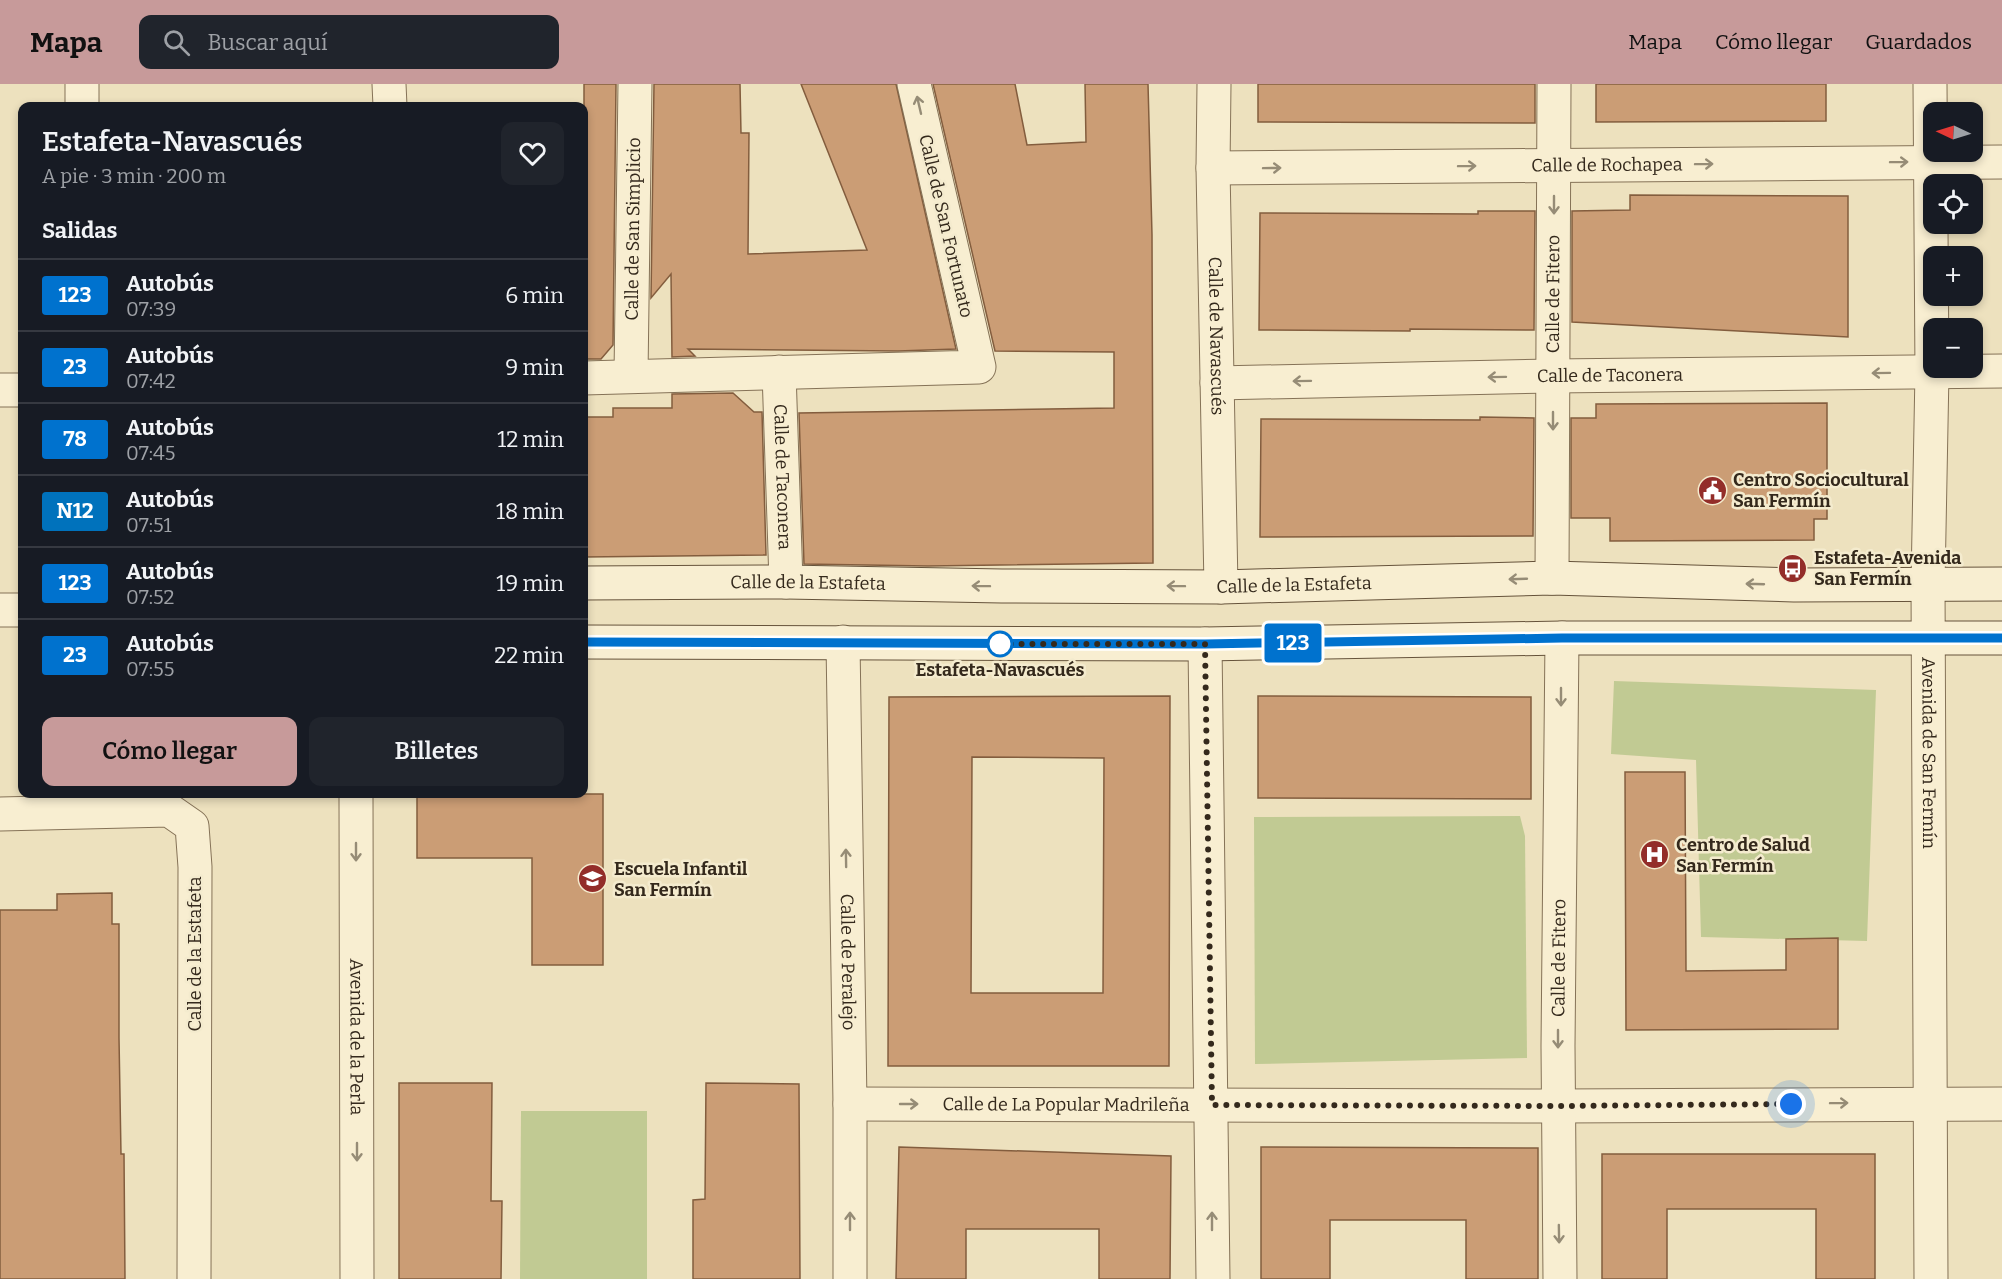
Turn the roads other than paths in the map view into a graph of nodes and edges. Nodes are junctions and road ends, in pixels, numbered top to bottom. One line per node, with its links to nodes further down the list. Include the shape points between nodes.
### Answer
1 (82, 84): 8 (street)
2 (389, 84): 9 (street)
3 (635, 84): 22 (street, Calle de San Simplicio)
4 (914, 84): 20 (street, Calle de San Fortunato, one-way to 4, via 979,367)
5 (1214, 84): 16 (street, Calle de Navascués)
6 (1554, 84): 15 (street, Calle de Fitero)
7 (1930, 84): 10 (street, Avenida de San Fermín)
8 (82, 102)
9 (390, 102)
10 (1930, 102)
11 (1923, 161): 15 (street, Calle de Rochapea, one-way to 11)
12 (1931, 162): 17 (street, Avenida de San Fermín)
13 (1983, 162): 14 (street, Calle de Rochapea)
14 (2002, 162)
15 (1554, 165): 16 (street, Calle de Rochapea, one-way to 15); 23 (street, Calle de Fitero, one-way to 23)
16 (1214, 168): 26 (street, Calle de Navascués)
17 (1932, 318)
18 (1983, 371): 19 (street, Calle de Taconera)
19 (2002, 371)
20 (779, 372): 22 (street); 30 (street, Calle de Taconera)
21 (1923, 372): 23 (street, Calle de Taconera, one-way to 23)
22 (631, 375): 24 (street)
23 (1553, 376): 26 (street, Calle de Taconera, one-way to 26); 29 (street, Calle de Fitero, one-way to 29)
24 (588, 378)
25 (1932, 378): 32 (street, Avenida de San Fermín)
26 (1217, 383): 34 (street, Calle de Navascués)
27 (0, 390): 28 (street)
28 (18, 390)
29 (1552, 578): 32 (street, Calle de la Estafeta, one-way to 29, via 1794,585); 34 (street, Calle de la Estafeta, one-way to 34)
30 (786, 582): 31 (street, Calle de la Estafeta); 34 (street, Calle de la Estafeta, one-way to 30)
31 (588, 583)
32 (1928, 583): 33 (street, Calle de la Estafeta); 38 (street, Avenida de San Fermín)
33 (2002, 584)
34 (1221, 587)
35 (0, 610): 36 (street)
36 (18, 610)
37 (1562, 638): 38 (street); 42 (street); 49 (street, Calle de Fitero, one-way to 49)
38 (1930, 638): 39 (street); 45 (street, Avenida de San Fermín)
39 (2002, 638)
40 (588, 642): 41 (street)
41 (843, 642): 42 (street); 46 (street, Calle de Peralejo, one-way to 41)
42 (1205, 644): 48 (street)
43 (356, 798): 51 (street, Avenida de la Perla, one-way to 51)
44 (0, 814): 50 (street, Calle de la Estafeta, via 169,810 192,826)
45 (1930, 1102): 47 (street, Calle de La Popular Madrileña); 49 (street, Calle de La Popular Madrileña, one-way to 45); 55 (street, Avenida de San Fermín)
46 (850, 1104): 48 (street, Calle de La Popular Madrileña, one-way to 48); 52 (street, Calle de Peralejo, one-way to 46)
47 (2002, 1104)
48 (1212, 1105): 49 (street, Calle de La Popular Madrileña); 53 (street, one-way to 48)
49 (1558, 1106): 54 (street, Calle de Fitero, one-way to 54)
50 (194, 1279)
51 (357, 1279)
52 (850, 1279)
53 (1213, 1279)
54 (1560, 1279)
55 (1931, 1279)

